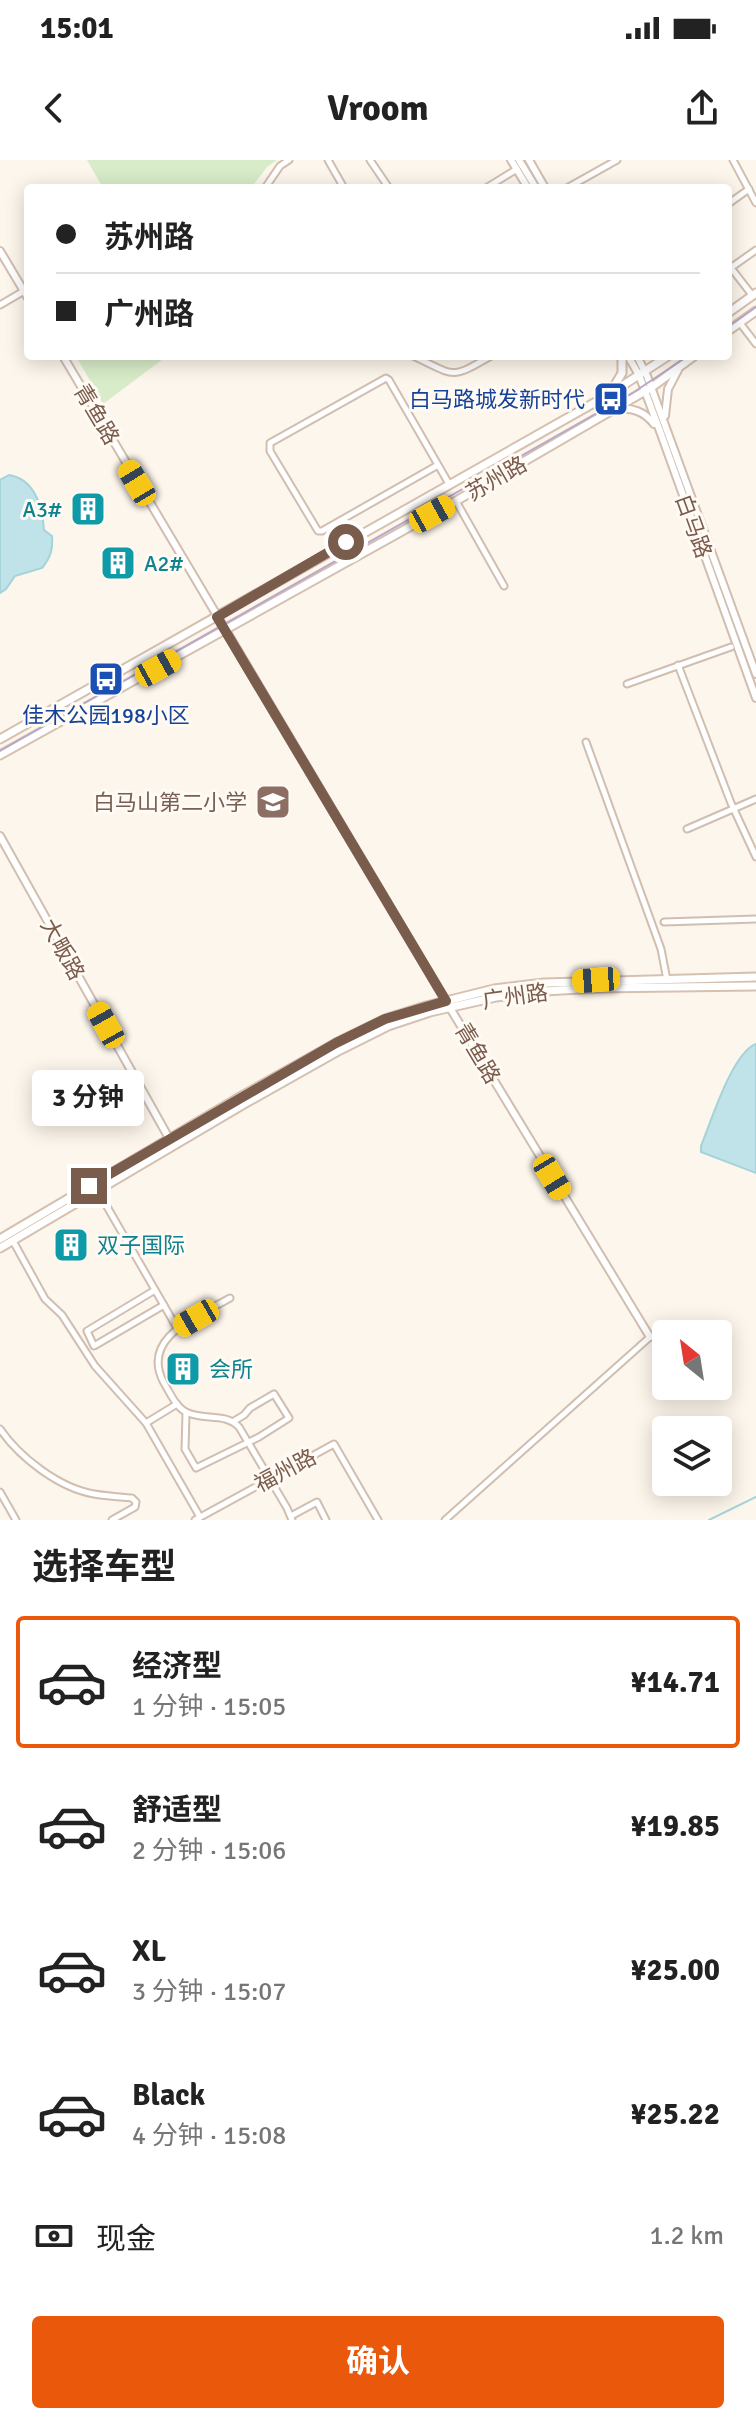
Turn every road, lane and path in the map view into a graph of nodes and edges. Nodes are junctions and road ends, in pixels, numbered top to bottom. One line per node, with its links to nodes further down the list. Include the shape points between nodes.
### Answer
1 (289, 160): 10 (street)
2 (328, 160): 11 (street)
3 (370, 160): 12 (street)
4 (511, 160): 9 (street)
5 (519, 160): 15 (street)
6 (529, 160): 16 (street)
7 (617, 160): 17 (street)
8 (733, 160): 18 (street)
9 (517, 169): 13 (street); 14 (street)
10 (268, 184)
11 (342, 184)
12 (386, 184)
13 (493, 184)
14 (526, 184)
15 (534, 184)
16 (543, 184)
17 (574, 184)
18 (749, 189): 19 (street); 20 (street)
19 (732, 201)
20 (756, 203)
21 (756, 250): 23 (street)
22 (0, 251): 25 (street)
23 (732, 265)
24 (732, 270): 26 (street)
25 (24, 291)
26 (754, 294): 29 (main road)
27 (24, 295): 28 (street)
28 (0, 305)
29 (732, 310)
30 (756, 311): 31 (main road)
31 (740, 323): 32 (main road); 33 (street)
32 (732, 328)
33 (756, 344)
34 (65, 360): 52 (street, 青鱼路)
35 (428, 360): 36 (street, via 459,374)
36 (484, 360)
37 (622, 360): 45 (main road, via 622,373)
38 (631, 360): 43 (street, 白马路)
39 (638, 360): 43 (street, 白马路)
40 (662, 360): 43 (main road, 苏州路)
41 (688, 360): 42 (main road, 苏州路)
42 (682, 364): 44 (main road, 苏州路); 47 (street, via 668,389)
43 (642, 373): 44 (street, 白马路); 45 (main road, 苏州路)
44 (648, 389): 46 (main road, 苏州路); 47 (street, 白马路)
45 (608, 395): 49 (main road, 苏州路)
46 (612, 410): 47 (street, via 631,408); 50 (main road, 苏州路)
47 (664, 432): 56 (street, 白马路); 58 (street, 白马路)
48 (438, 465): 48 (street, via 386,378 270,443 318,531); 49 (street)
49 (449, 484): 52 (main road, 苏州路)
50 (456, 501): 51 (street); 53 (main road, 苏州路)
51 (504, 586)
52 (217, 617): 53 (street, 青鱼路); 59 (main road, 苏州路)
53 (225, 630): 61 (main road, 苏州路); 72 (street, 青鱼路)
54 (731, 647): 55 (street)
55 (678, 665): 57 (street); 63 (street)
56 (756, 674)
57 (627, 684)
58 (756, 698)
59 (0, 739)
60 (586, 742): 70 (street, via 661,949)
61 (0, 755)
62 (756, 799): 63 (street)
63 (733, 809): 64 (street); 66 (street)
64 (687, 829)
65 (0, 836): 73 (street, 大畈路)
66 (756, 857)
67 (756, 919): 68 (street)
68 (664, 922)
69 (756, 977): 70 (main road, 广州路)
70 (667, 980): 72 (main road, 广州路, via 544,983 494,989)
71 (756, 986): 72 (main road, 广州路, via 596,988)
72 (448, 1004): 73 (main road, 广州路, via 340,1050); 82 (street, 青鱼路)
73 (172, 1142): 74 (main road, 广州路); 75 (main road, 广州路)
74 (98, 1190): 76 (main road, 广州路); 78 (street)
75 (0, 1239)
76 (13, 1240): 77 (main road, 广州路); 84 (street, via 45,1299)
77 (0, 1248)
78 (155, 1290): 80 (street); 83 (street, via 87,1331)
79 (230, 1298): 81 (street)
80 (164, 1305): 81 (street); 83 (street)
81 (177, 1328): 85 (street, via 164,1341 157,1362)
82 (650, 1337): 99 (street)
83 (94, 1346): 84 (street)
84 (84, 1351): 88 (street)
85 (177, 1404): 86 (street); 88 (street)
86 (186, 1413): 87 (street); 90 (street, via 185,1449 196,1468)
87 (233, 1421): 90 (street); 90 (street, via 276,1395 289,1419)
88 (146, 1423): 93 (street)
89 (0, 1429): 96 (street, via 17,1451 69,1486 136,1502)
90 (249, 1442): 91 (street)
91 (270, 1477): 93 (street, 福州路); 94 (street); 98 (street, 福州路, via 334,1444)
92 (0, 1492): 95 (street)
93 (197, 1518)
94 (291, 1518): 97 (street, via 317,1502)
95 (16, 1520)
96 (112, 1520)
97 (326, 1520)
98 (378, 1520)
99 (445, 1520)

